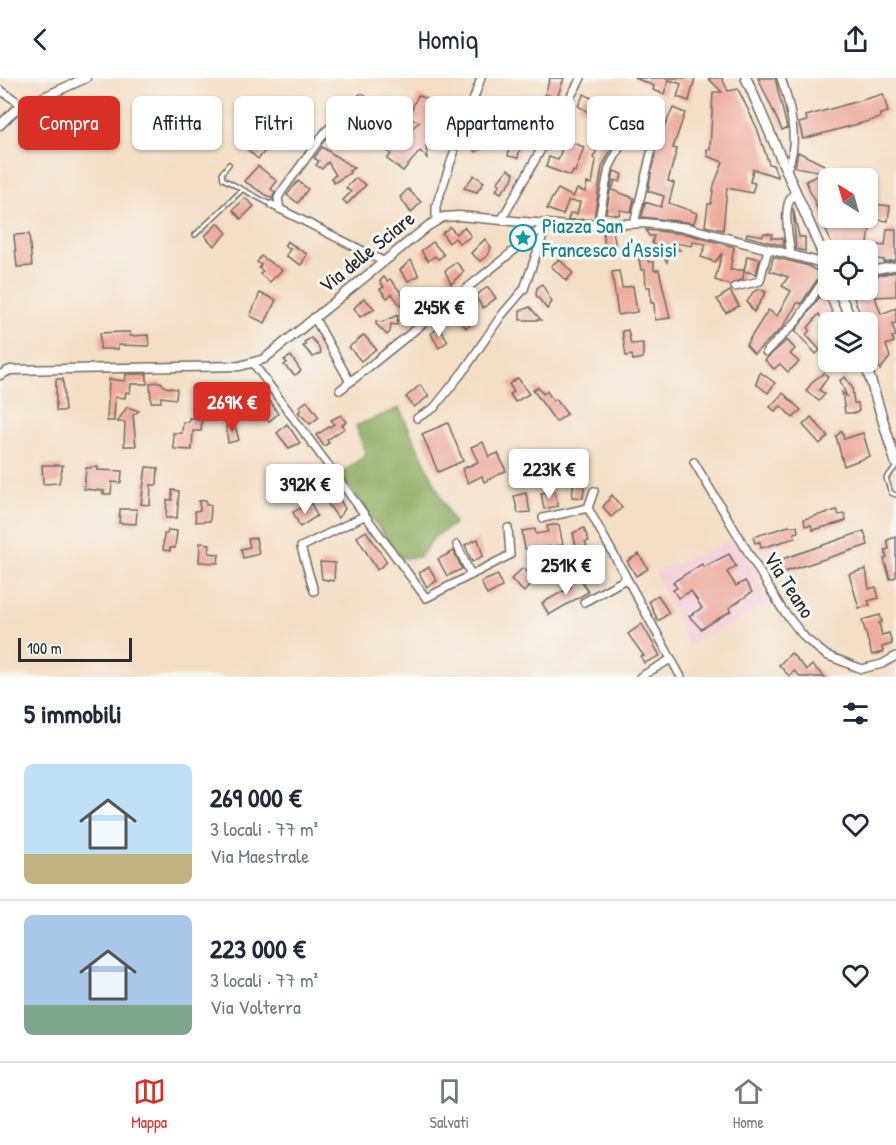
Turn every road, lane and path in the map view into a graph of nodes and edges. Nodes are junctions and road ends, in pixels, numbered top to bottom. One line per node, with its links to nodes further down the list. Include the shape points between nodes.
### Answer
1 (86, 78): 7 (street)
2 (481, 78): 8 (street)
3 (581, 78): 22 (street)
4 (746, 78): 17 (main road)
5 (781, 78): 17 (street, via 792,139)
6 (0, 90): 9 (street)
7 (46, 96)
8 (475, 96)
9 (18, 102)
10 (18, 110): 11 (street)
11 (0, 125)
12 (326, 131): 21 (street, via 282,191 278,198)
13 (618, 150): 26 (street, via 609,168)
14 (454, 153): 23 (street, via 436,206)
15 (651, 153): 25 (street)
16 (229, 164): 18 (lane, via 222,173 223,179)
17 (787, 169): 19 (main road)
18 (242, 190): 20 (lane); 27 (lane)
19 (796, 192): 28 (main road); 30 (street, via 787,205)
20 (272, 205): 21 (street)
21 (280, 209): 31 (street)
22 (502, 219): 23 (street, Via delle Sciare, via 459,216); 24 (street, Via delle Sciare)
23 (436, 220): 31 (street, Via delle Sciare)
24 (547, 224): 26 (street, Via delle Sciare); 44 (street); 46 (street, via 524,289 434,408)
25 (634, 224): 26 (street, Via delle Sciare); 29 (street, Via delle Sciare, via 688,228)
26 (598, 225)
27 (195, 236)
28 (818, 245)
29 (768, 249): 30 (street, Via delle Sciare); 36 (street, via 760,281)
30 (791, 255): 32 (street, Via delle Sciare)
31 (383, 261): 37 (street, Via delle Sciare)
32 (818, 263)
33 (896, 266): 34 (street)
34 (878, 269)
35 (818, 286): 38 (street, via 797,321)
36 (735, 287)
37 (314, 317): 39 (street, Via delle Sciare, via 264,359); 44 (street)
38 (766, 351)
39 (253, 363): 41 (street, Via delle Sciare); 53 (street)
40 (0, 365): 41 (street, Via delle Sciare)
41 (10, 370): 43 (street, Via delle Sciare)
42 (868, 372): 48 (main road)
43 (0, 375)
44 (350, 382): 45 (street)
45 (340, 390)
46 (417, 418)
47 (694, 462): 61 (street, Via Teano, via 782,609 805,638 826,655 862,669)
48 (896, 463)
49 (896, 467): 51 (lane, via 886,478 891,494)
50 (594, 491): 52 (street)
51 (896, 495)
52 (588, 508): 54 (street); 58 (street)
53 (364, 516): 57 (street, via 426,598); 59 (street, via 301,547)
54 (543, 518)
55 (508, 528): 57 (street, via 510,555)
56 (457, 545): 57 (street)
57 (471, 575)
58 (626, 579): 60 (street); 62 (street)
59 (314, 591)
60 (584, 602)
61 (896, 657)
62 (671, 659): 63 (street); 64 (street)
63 (640, 677)
64 (681, 677)

